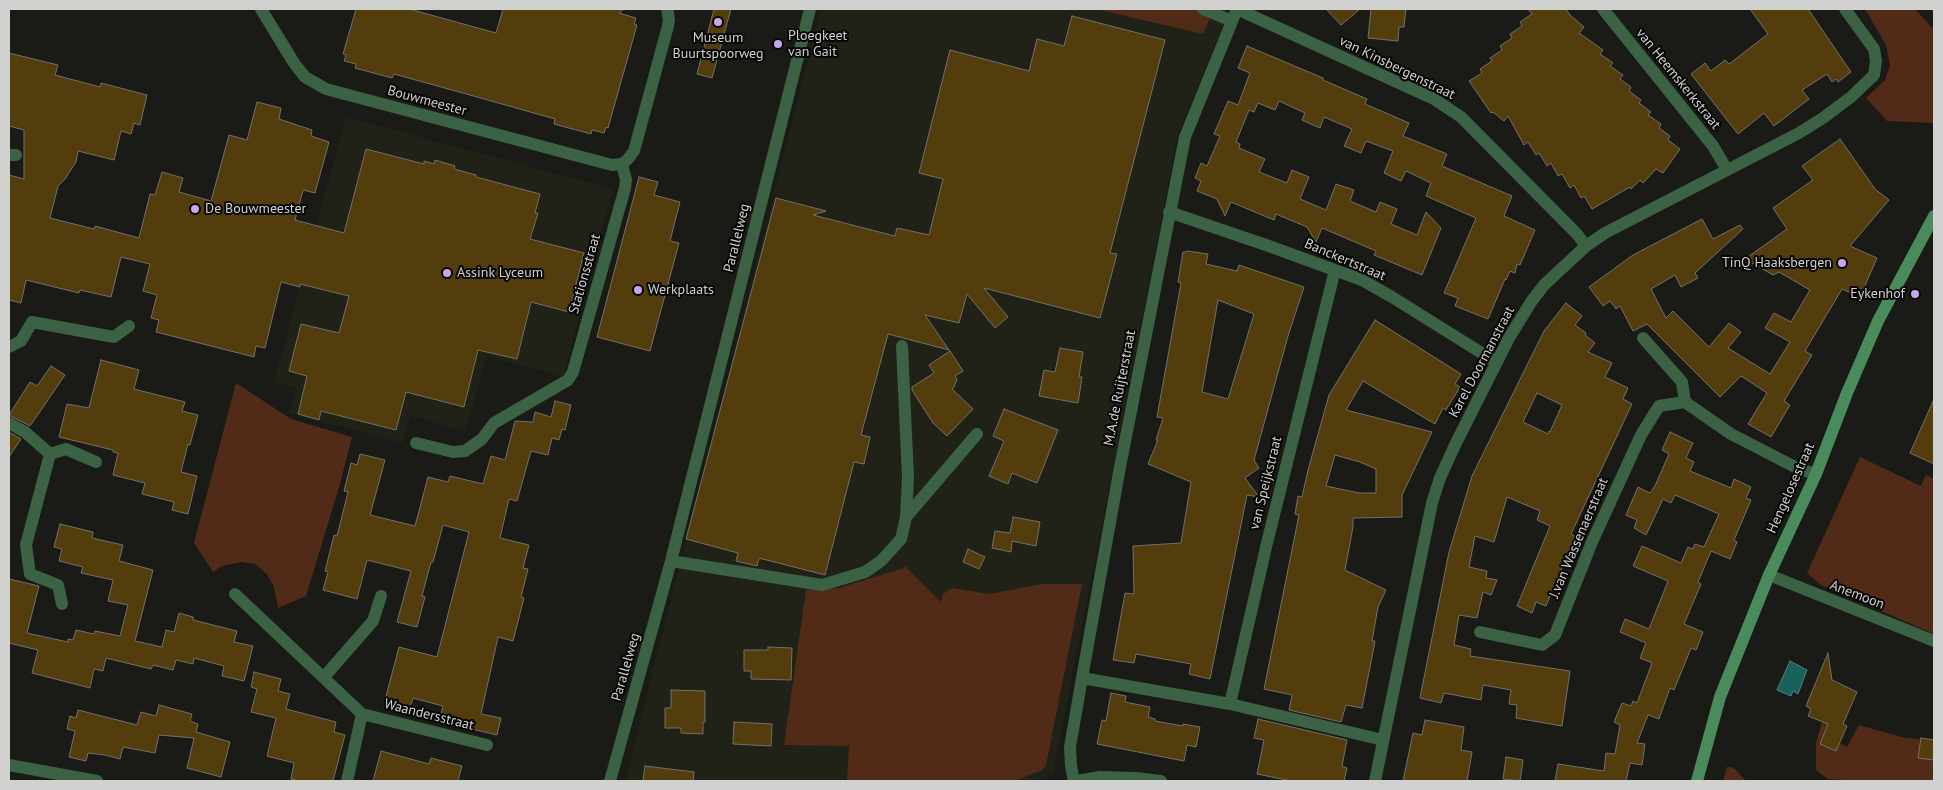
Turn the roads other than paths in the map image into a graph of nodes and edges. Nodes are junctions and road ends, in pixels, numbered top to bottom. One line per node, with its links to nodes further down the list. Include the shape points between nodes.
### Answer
1 (261, 9): 8 (street, Bouwmeester, via 305,77 326,90 612,165)
2 (667, 9): 8 (street, via 668,26 634,151)
3 (810, 9): 27 (street, Parallelweg)
4 (1203, 9): 7 (street, van Kinsbergenstraat)
5 (1603, 9): 9 (street, van Heemskerkstraat, via 1713,146)
6 (1845, 9): 9 (street, Karel Doormanstraat, via 1874,49 1874,74 1823,118)
7 (1235, 13): 10 (street, M.A.de Ruijterstraat, via 1185,137); 12 (street, van Kinsbergenstraat, via 1434,99 1461,117)
8 (622, 164): 22 (street, Stationsstraat, via 625,188 573,372 568,380 494,424 482,439 465,451 454,452)
9 (1727, 170): 12 (street, Karel Doormanstraat)
10 (1169, 212): 13 (street, Banckertstraat); 35 (street, M.A.de Ruijterstraat)
11 (1934, 216): 25 (main road, Hengelosestraat, via 1878,321)
12 (1586, 246): 18 (street, Karel Doormanstraat, via 1540,291)
13 (1335, 270): 18 (street, Banckertstraat, via 1362,280 1392,297); 36 (street, van Speijkstraat)
14 (129, 326): 17 (street, via 114,337 32,322 21,341)
15 (1643, 338): 19 (street, via 1682,382)
16 (902, 346): 26 (street, via 908,478)
17 (9, 347)
18 (1496, 362): 38 (street, Karel Doormanstraat, via 1440,478 1432,503)
19 (1685, 402): 25 (street, via 1731,434 1797,468); 32 (street, J.van Wassenaerstraat, via 1659,406 1641,434 1592,542 1556,634 1542,645)
20 (9, 423): 23 (street)
21 (977, 434): 26 (street)
22 (416, 443)
23 (50, 454): 24 (street, via 66,449); 31 (street, via 26,545 30,574 58,585)
24 (96, 462)
25 (1816, 474): 28 (main road, Hengelosestraat)
26 (906, 517): 27 (street, via 900,539 881,561 865,572 822,585)
27 (671, 561): 43 (street, Parallelweg)
28 (1769, 576): 33 (street, Anemoon); 47 (main road, Hengelosestraat, via 1720,697)
29 (235, 594): 34 (street, Waandersstraat)
30 (381, 596): 34 (street, via 373,621)
31 (62, 604)
32 (1480, 632)
33 (1934, 641)
34 (324, 677): 37 (street, Waandersstraat)
35 (1082, 678): 36 (street); 44 (street, M.A.de Ruijterstraat, via 1070,747)
36 (1230, 704): 38 (street)
37 (362, 714): 39 (street, Waandersstraat); 42 (street, Waandersstraat)
38 (1383, 740): 46 (street, Karel Doormanstraat)
39 (487, 745)
40 (9, 765): 41 (street)
41 (97, 781)
42 (347, 781)
43 (610, 781)
44 (1075, 781): 45 (street, via 1100,777)
45 (1161, 781)
46 (1375, 781)
47 (1698, 781)

